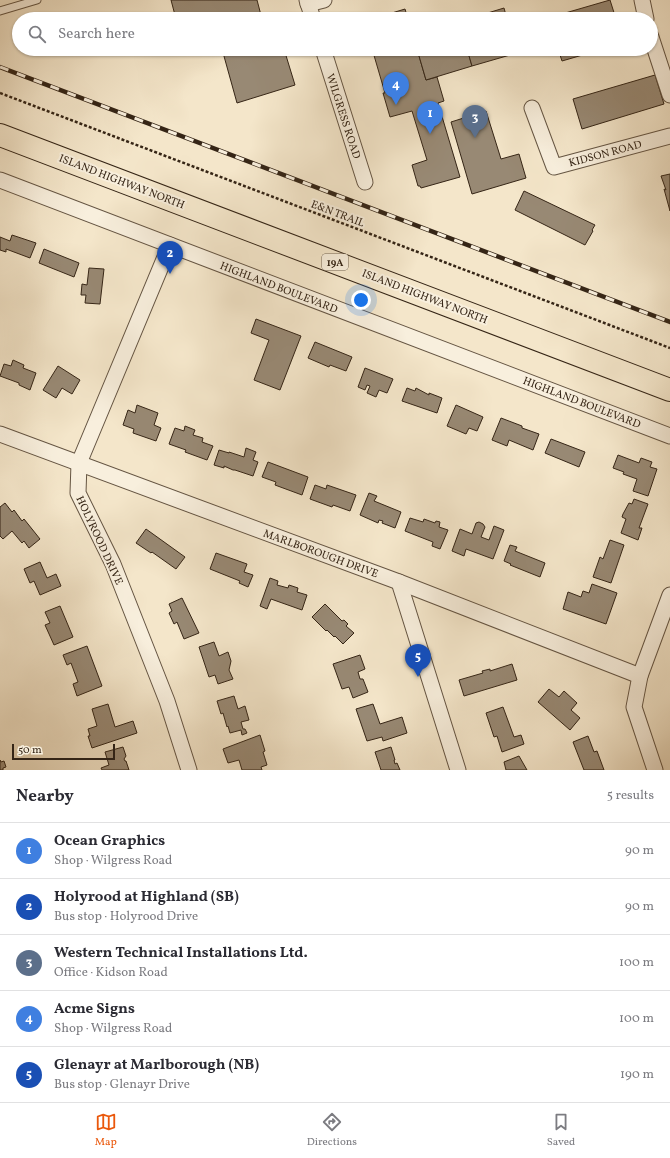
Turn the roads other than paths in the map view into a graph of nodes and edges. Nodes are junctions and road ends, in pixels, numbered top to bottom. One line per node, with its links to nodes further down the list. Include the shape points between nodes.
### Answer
1 (37, 0): 5 (lane)
2 (324, 0): 4 (street)
3 (642, 0): 7 (street)
4 (308, 2): 6 (street)
5 (0, 11)
6 (311, 12)
7 (645, 12)
8 (325, 56): 15 (street, WILGRESS ROAD)
9 (657, 56): 10 (street)
10 (670, 95)
11 (532, 108): 13 (street, KIDSON ROAD, via 554,167)
12 (0, 135): 17 (main road, ISLAND HIGHWAY NORTH / 19A)
13 (670, 136)
14 (0, 180): 16 (street, HIGHLAND BOULEVARD)
15 (365, 182)
16 (170, 245): 19 (street, HIGHLAND BOULEVARD); 20 (street, HOLYROOD DRIVE)
17 (670, 390)
18 (0, 434): 20 (street, MARLBOROUGH DRIVE)
19 (670, 436)
20 (79, 463): 21 (street, MARLBOROUGH DRIVE); 24 (street, HOLYROOD DRIVE, via 78,493 116,572 167,701)
21 (399, 582): 23 (street, MARLBOROUGH DRIVE); 25 (street)
22 (670, 595): 23 (street)
23 (640, 676): 26 (street, via 634,707)
24 (189, 770)
25 (458, 770)
26 (655, 770)

